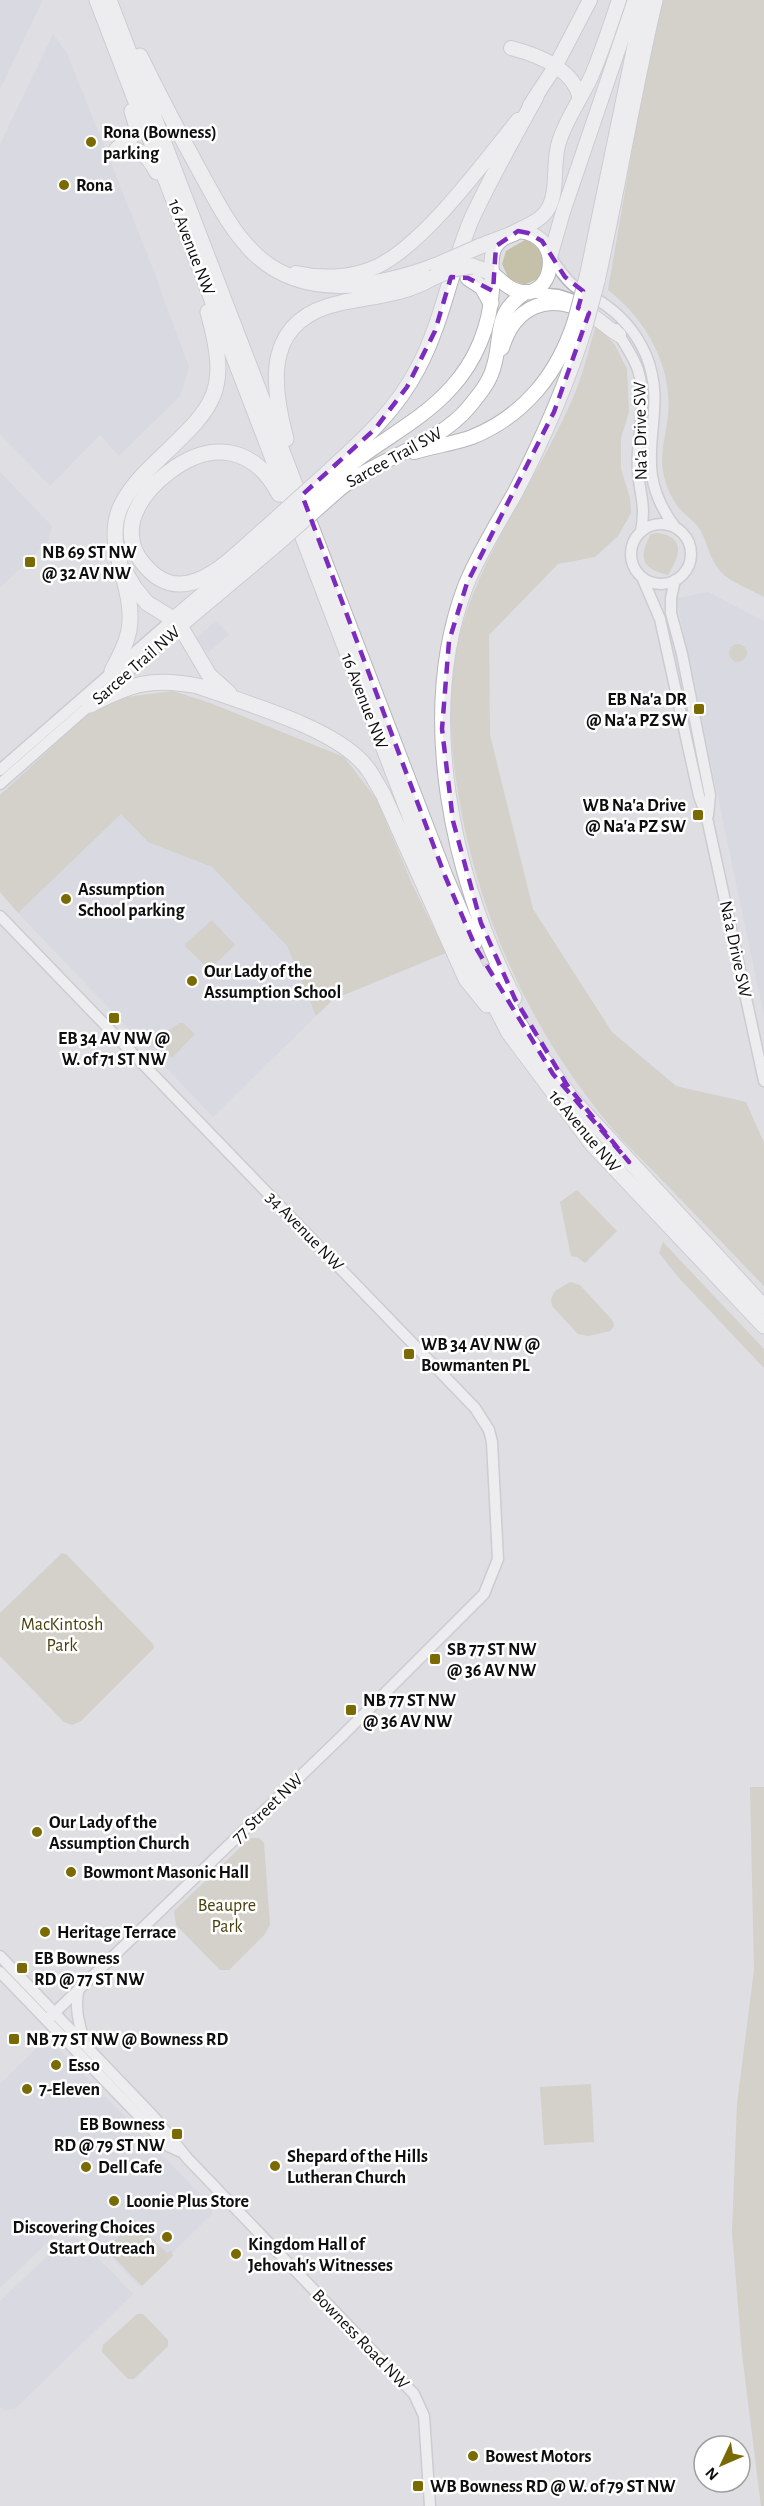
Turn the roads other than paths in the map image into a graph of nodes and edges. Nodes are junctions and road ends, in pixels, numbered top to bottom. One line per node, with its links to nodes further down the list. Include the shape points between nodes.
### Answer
1 (96, 0): 13 (highway, 16 Avenue NW); 13 (highway, via 99,25 137,125 130,140 117,149 135,148 144,154)
2 (109, 0): 30 (highway, 16 Avenue NW)
3 (114, 0): 15 (highway, via 187,149)
4 (590, 0): 10 (highway)
5 (619, 0): 12 (highway)
6 (635, 0): 16 (highway)
7 (644, 0): 20 (highway)
8 (655, 0): 20 (highway)
9 (512, 48): 10 (highway)
10 (555, 67): 11 (highway); 12 (highway, via 571,78)
11 (536, 98): 15 (highway, via 449,203 378,266 334,277 305,275); 27 (highway, via 472,219 419,368)
12 (580, 98): 14 (highway, via 557,146 550,205 540,219)
13 (174, 202): 30 (highway, 16 Avenue NW); 32 (highway, via 215,337 219,377 212,398 197,420 129,492 117,516)
14 (516, 232): 16 (highway, via 537,237); 18 (highway, via 495,249); 19 (highway, bridge, via 478,247)
15 (250, 250): 19 (highway, via 284,274 320,285)
16 (550, 257): 21 (highway, via 547,278 537,289); 28 (street, Na'a Drive SW, via 574,286 622,319 644,352 656,392 650,470 662,508)
17 (470, 272): 18 (highway); 19 (highway, bridge, via 453,269); 22 (highway)
18 (492, 273): 21 (highway, via 510,288); 22 (highway, Sarcee Trail SW)
19 (431, 278): 30 (highway, via 392,294 320,309 296,325 281,346 275,368 276,395)
20 (592, 278): 23 (highway, bridge)
21 (526, 292): 24 (street, Na'a Drive SW, via 554,294 580,302 609,320); 25 (highway, Sarcee Trail SW, via 502,318)
22 (491, 303): 27 (highway, Sarcee Trail SW, via 477,350 452,387 429,410 364,454)
23 (580, 323): 26 (highway, via 537,393 506,420 470,437); 45 (highway, via 562,391 540,443 478,560 459,605 442,691 442,729 453,821 481,923 494,955 548,1057)
24 (619, 335): 25 (highway, via 574,307 540,304 514,322); 29 (street, Na'a Drive SW, via 634,360 643,391 638,451 644,510)
25 (494, 366): 26 (highway, Sarcee Trail SW, via 479,395 458,418 435,435)
26 (380, 463): 27 (highway, Sarcee Trail SW)
27 (330, 484): 31 (highway, bridge); 31 (highway, Sarcee Trail SW, bridge)
28 (675, 527): 29 (street, via 656,524); 34 (street, via 687,537 691,552 686,571)
29 (641, 531): 33 (street, via 634,540 631,557)
30 (307, 533): 31 (highway, via 265,472 246,458 219,451 194,457 162,477 140,503 131,531 134,549 146,567 161,579 181,584 192,584); 43 (highway, 16 Avenue NW, via 447,913); 45 (highway, 16 Avenue NW, via 447,882 482,959 553,1074)
31 (270, 537): 35 (highway, Sarcee Trail NW)
32 (115, 547): 35 (highway, via 134,587 155,609); 36 (highway, via 130,623)
33 (642, 577): 34 (street, via 660,584); 41 (street, Na'a Drive SW, via 660,619)
34 (675, 580): 41 (street, Na'a Drive SW, via 671,613 710,795)
35 (176, 622): 36 (street, Sarcee Trail NW); 37 (street, Sarcee Trail NW); 38 (highway, via 218,684 238,699)
36 (112, 671): 39 (street, Sarcee Trail NW)
37 (90, 705): 38 (highway, via 130,686 166,680 198,686); 40 (street, Sarcee Trail NW)
38 (276, 715): 43 (highway, via 330,738 369,772 383,794 466,979)
39 (0, 770)
40 (0, 784)
41 (707, 818): 44 (street, Na'a Drive SW)
42 (0, 916): 48 (street, 34 Avenue NW, via 483,1418 492,1442 498,1537 498,1559)
43 (509, 1033): 47 (highway, 16 Avenue NW, via 592,1144)
44 (764, 1080)
45 (629, 1162): 46 (highway, 16 Avenue NW)
46 (764, 1307)
47 (764, 1326)
48 (484, 1594): 51 (street, 77 Street NW)
49 (0, 1956): 52 (street, Bowness Road NW)
50 (0, 1972): 52 (street, Bowness Road NW)
51 (80, 1988): 52 (street, 77 Street NW); 53 (street, via 77,2014)
52 (51, 2016): 53 (street, Bowness Road NW); 54 (street, Bowness Road NW, via 168,2146)
53 (85, 2044): 54 (street, Bowness Road NW, via 175,2141)
54 (179, 2151): 55 (street, Bowness Road NW, via 414,2394 424,2416)
55 (430, 2506)

